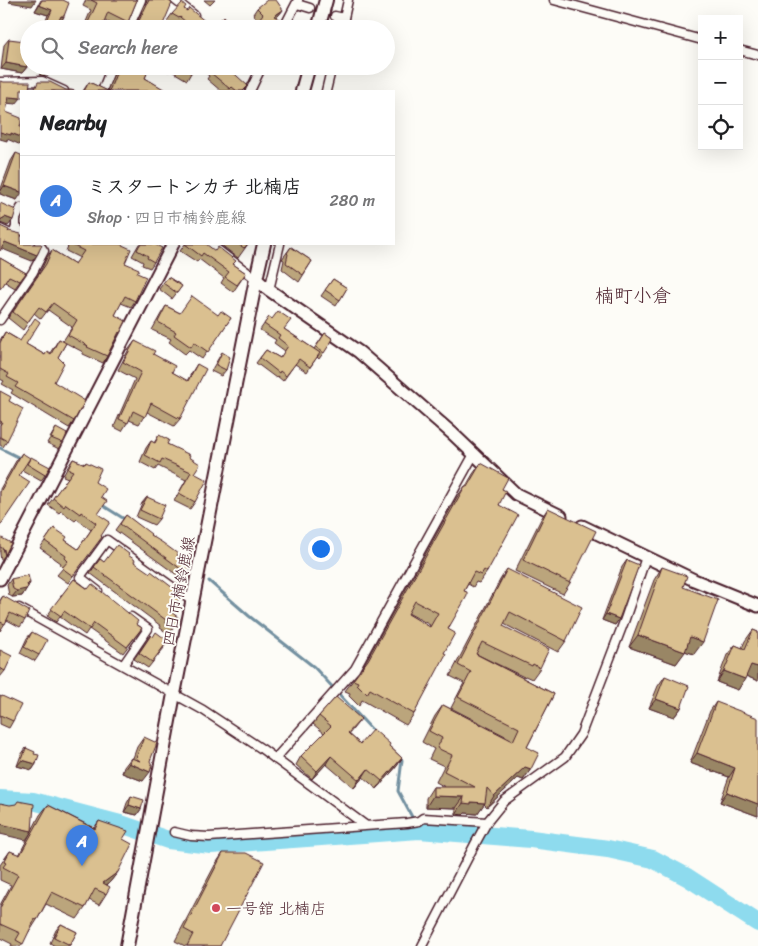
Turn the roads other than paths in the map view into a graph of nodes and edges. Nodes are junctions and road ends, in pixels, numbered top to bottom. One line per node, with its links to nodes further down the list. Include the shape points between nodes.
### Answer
1 (142, 0): 11 (street)
2 (175, 0): 10 (street)
3 (326, 0): 13 (main road)
4 (348, 0): 9 (street)
5 (554, 0): 14 (street)
6 (298, 2): 7 (street); 12 (street)
7 (310, 8)
8 (336, 16): 9 (street)
9 (344, 18)
10 (199, 19)
11 (132, 20)
12 (288, 20)
13 (320, 20)
14 (698, 39)
15 (743, 51): 16 (street)
16 (758, 55)
17 (108, 75): 23 (street)
18 (256, 75): 24 (street)
19 (306, 75): 25 (main road)
20 (330, 75): 26 (street)
21 (0, 82): 22 (street, via 42,81)
22 (62, 90)
23 (102, 90)
24 (250, 90)
25 (302, 90)
26 (326, 90)
27 (20, 210): 29 (street, via 16,219)
28 (0, 229): 29 (street, via 12,235)
29 (19, 229)
30 (41, 245): 37 (street, via 44,251 33,272)
31 (173, 245): 40 (street)
32 (211, 245): 35 (street)
33 (264, 245): 35 (main road, 四日市楠鈴鹿線)
34 (280, 245): 36 (street)
35 (256, 279): 36 (street); 43 (main road, 四日市楠鈴鹿線)
36 (269, 290): 38 (street, via 359,352)
37 (0, 320)
38 (474, 454): 39 (street, via 516,494); 49 (street, via 355,668)
39 (646, 557): 45 (street); 51 (street, via 581,734 565,757 504,801)
40 (4, 563): 41 (street)
41 (0, 580)
42 (102, 594): 43 (street, via 80,577 107,540)
43 (192, 601): 48 (main road, 四日市楠鈴鹿線)
44 (9, 602): 47 (street)
45 (758, 606)
46 (125, 612): 47 (street, via 148,629)
47 (124, 664): 48 (street)
48 (174, 694): 49 (street); 53 (main road, 四日市楠鈴鹿線)
49 (275, 759): 50 (street)
50 (365, 825): 51 (street, via 414,822 423,818); 52 (street, via 209,837)
51 (486, 825): 54 (street)
52 (174, 832)
53 (128, 946)
54 (422, 946)

